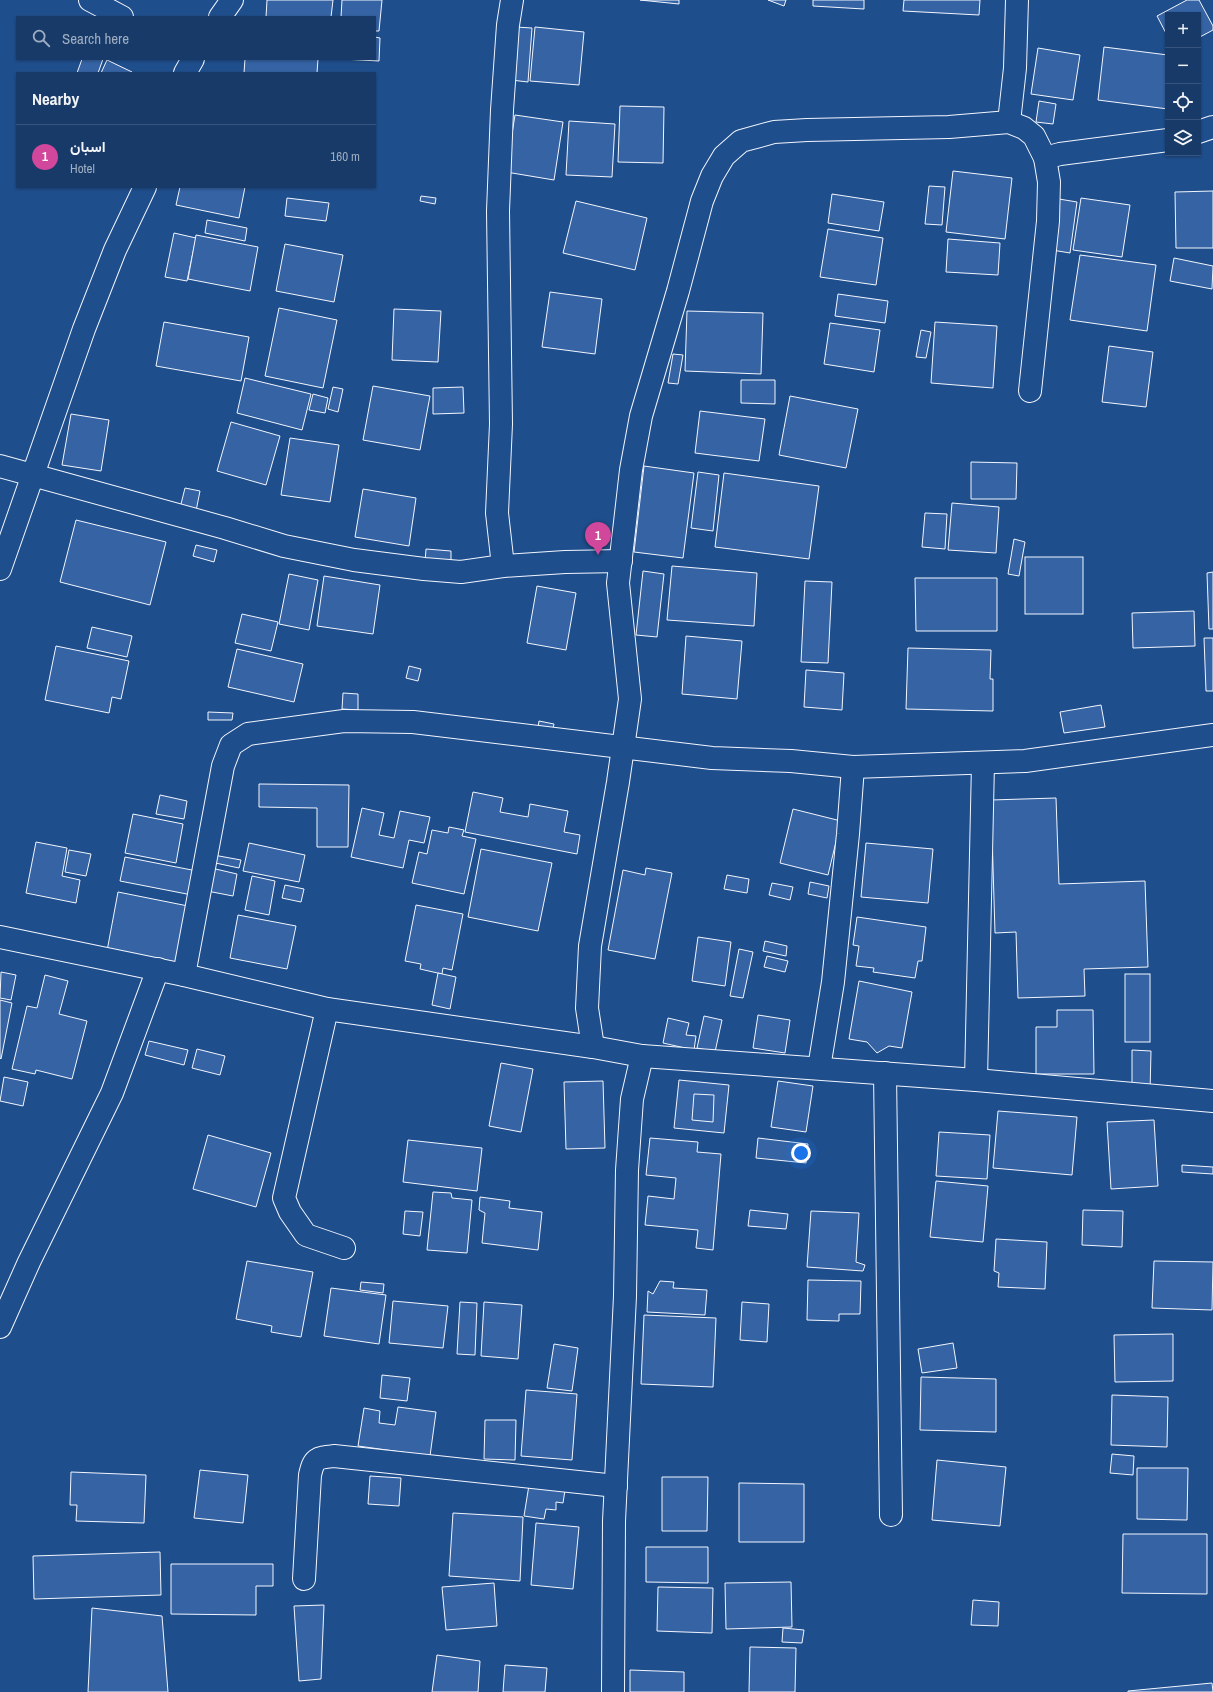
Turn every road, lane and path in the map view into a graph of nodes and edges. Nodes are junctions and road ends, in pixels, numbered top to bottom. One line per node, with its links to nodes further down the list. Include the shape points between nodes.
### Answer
1 (90, 0): 5 (street)
2 (232, 0): 6 (street)
3 (512, 0): 17 (street, via 502,110 498,211 501,424 497,513)
4 (1017, 0): 7 (street, via 1015,68)
5 (120, 16)
6 (221, 16)
7 (1009, 122): 11 (street, via 1024,128 1034,136); 16 (street, via 949,127 774,132 741,141 724,156 702,201 641,416 631,470)
8 (1213, 127): 9 (street)
9 (1201, 131)
10 (1165, 140): 11 (street)
11 (1046, 158): 13 (street, via 1049,182 1048,221)
12 (145, 188): 15 (street, via 115,250 84,329)
13 (1030, 391)
14 (0, 466): 15 (street)
15 (32, 475): 17 (street, via 284,546 354,560 461,572); 18 (street)
16 (621, 561): 17 (street); 20 (street, via 618,583 630,699)
17 (503, 566)
18 (0, 569)
19 (1213, 735): 21 (street, via 1025,761)
20 (623, 747): 22 (street, via 712,758 791,761); 25 (street, via 413,722 344,721 248,734 231,745 223,766); 27 (street, via 590,946 587,1008)
21 (983, 763): 22 (street); 31 (street)
22 (853, 767): 29 (street, via 833,982)
23 (0, 937): 24 (street)
24 (158, 969): 25 (street); 34 (street, via 112,1093)
25 (184, 975): 26 (street)
26 (327, 1009): 27 (street); 33 (street, via 284,1198 306,1235)
27 (593, 1047): 28 (street)
28 (642, 1056): 29 (street); 35 (street, via 632,1099 627,1170 625,1296)
29 (819, 1068): 30 (street)
30 (885, 1073): 31 (street); 36 (street)
31 (976, 1080): 32 (street)
32 (1213, 1101)
33 (344, 1248)
34 (0, 1327)
35 (616, 1486): 37 (street, via 334,1456 318,1458 313,1463 310,1476); 38 (street)
36 (891, 1514)
37 (304, 1579)
38 (614, 1692)

